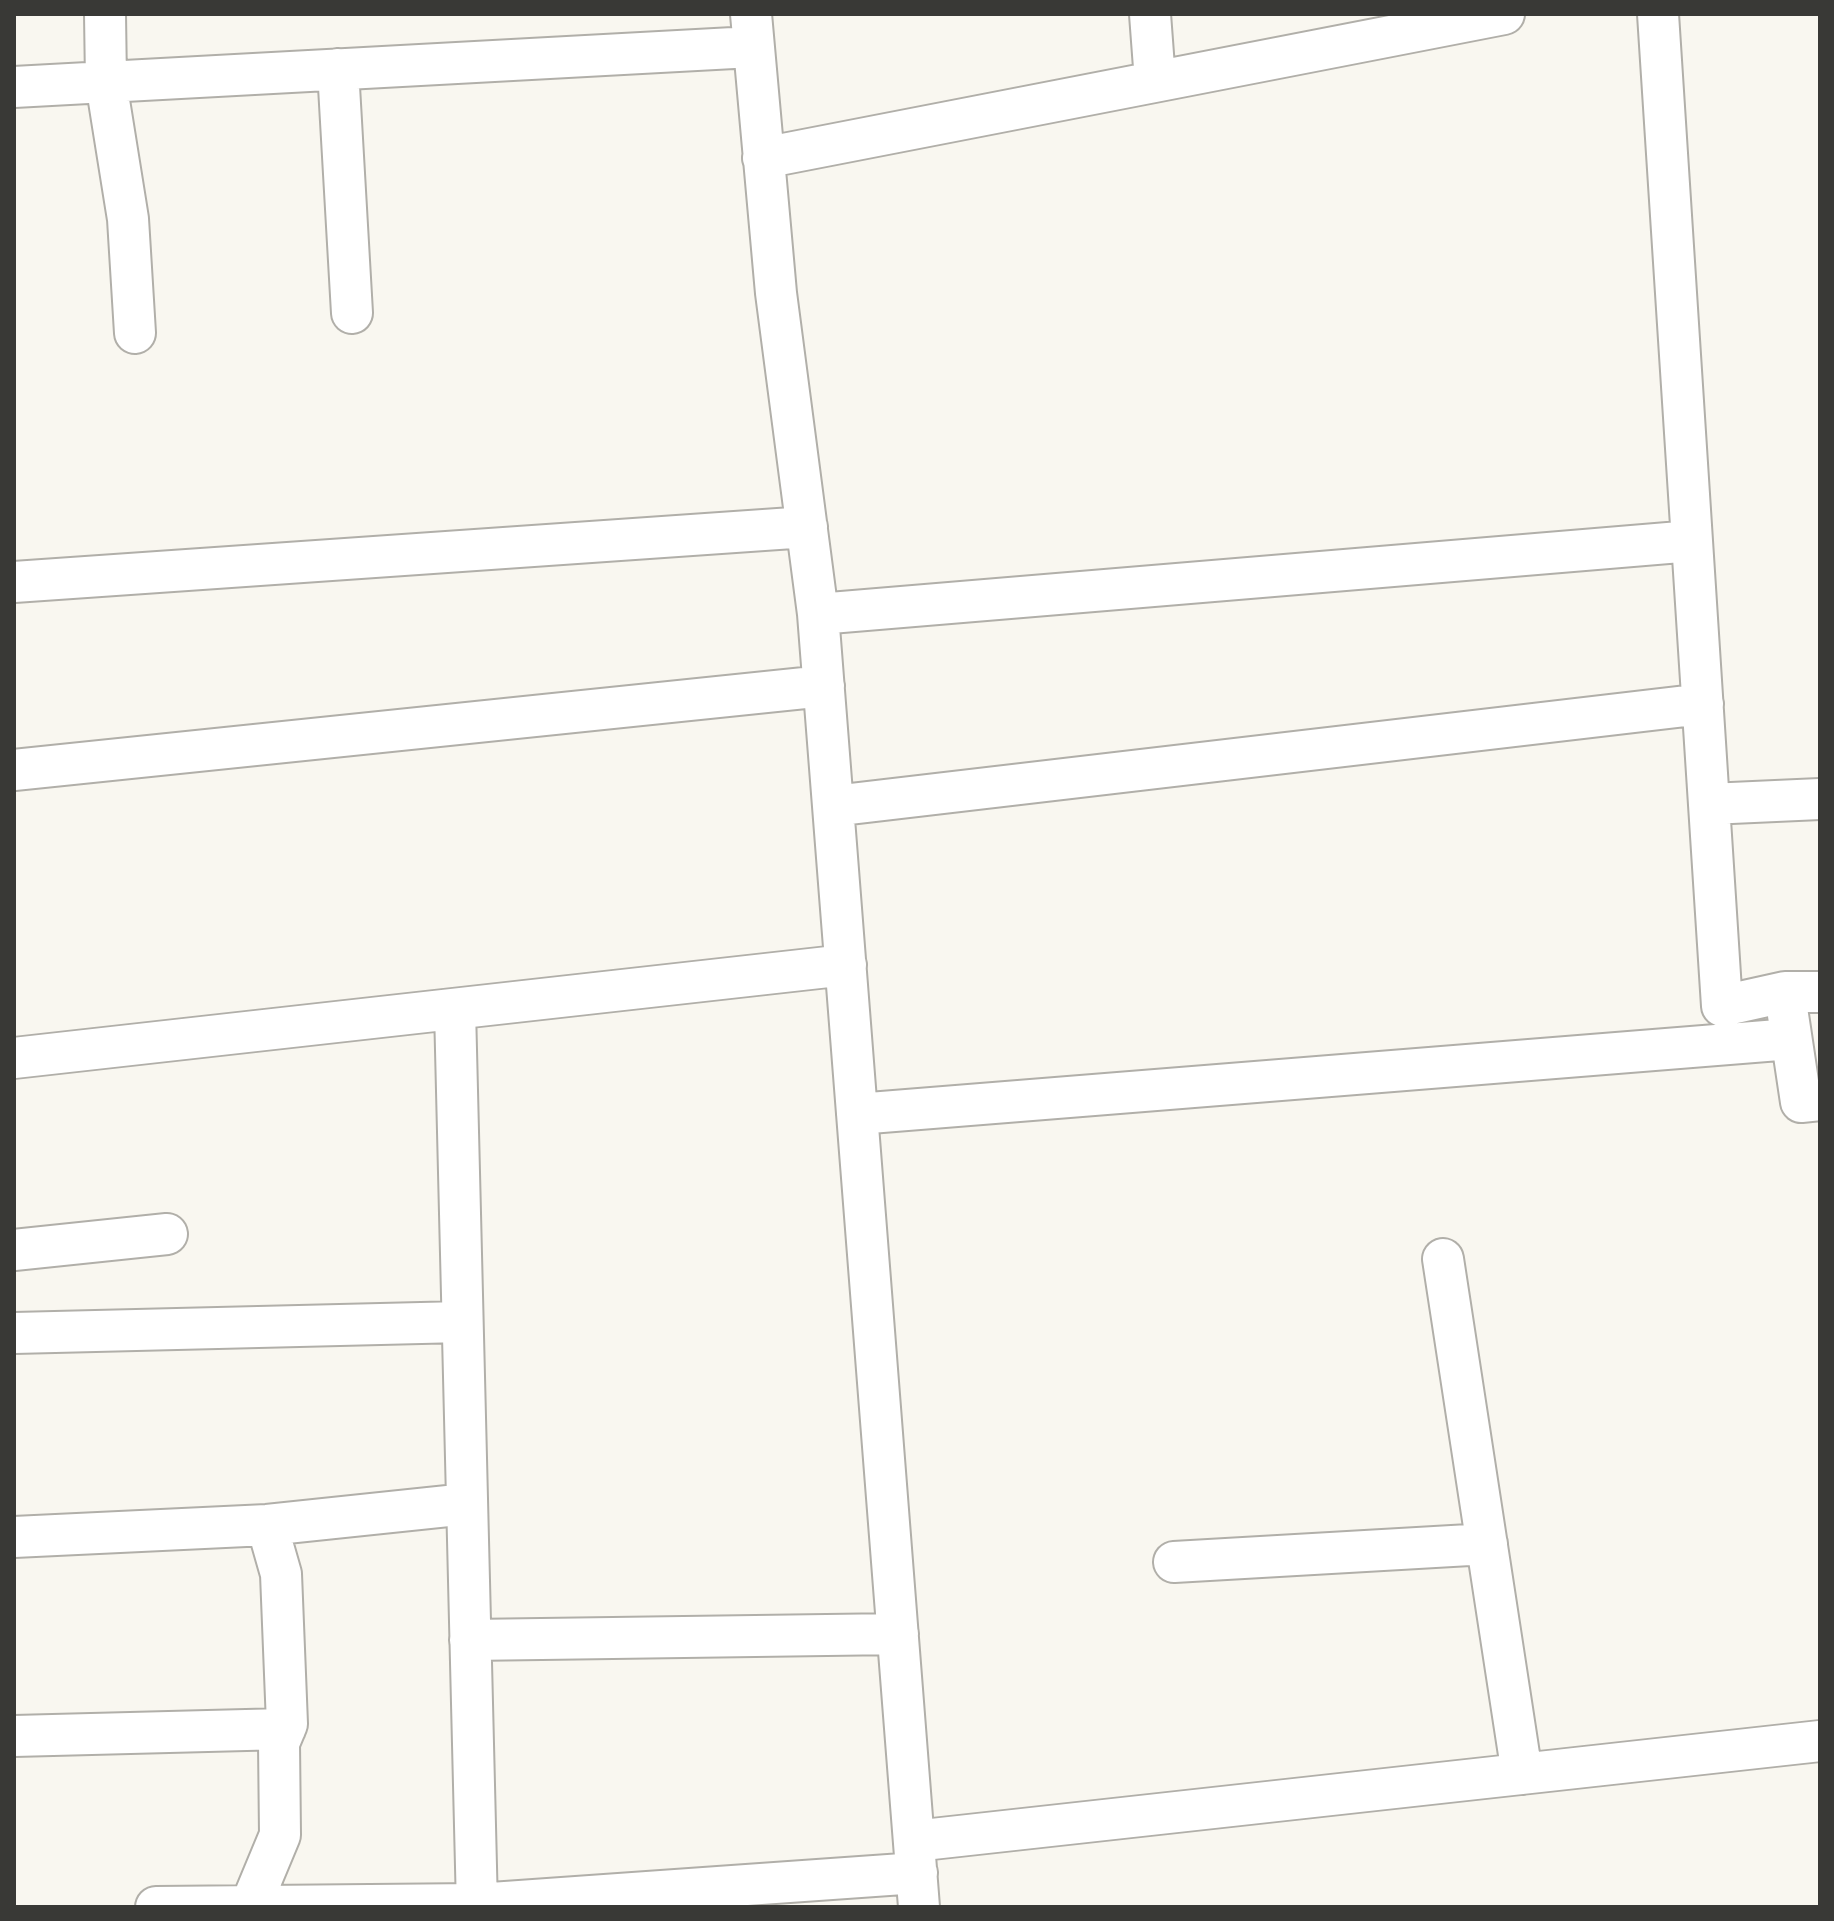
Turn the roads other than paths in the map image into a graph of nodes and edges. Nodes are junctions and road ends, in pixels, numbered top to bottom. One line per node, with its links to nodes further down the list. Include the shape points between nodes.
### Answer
1 (105, 14): 8 (street)
2 (1150, 14): 7 (street)
3 (1504, 14): 7 (street)
4 (1658, 14): 14 (street)
5 (751, 31): 6 (street); 10 (street)
6 (338, 69): 8 (street); 11 (street)
7 (1155, 81): 10 (street)
8 (106, 82): 9 (street); 12 (street, via 128,219)
9 (14, 87)
10 (763, 158): 13 (street)
11 (352, 313)
12 (135, 333)
13 (807, 527): 15 (street); 16 (street)
14 (1692, 541): 16 (street); 18 (street)
15 (14, 582)
16 (818, 614): 17 (street)
17 (824, 686): 19 (street); 22 (street)
18 (1703, 704): 21 (street); 22 (street)
19 (14, 770)
20 (1820, 799): 21 (street)
21 (1709, 804): 24 (street, via 1722,1006)
22 (833, 806): 23 (street)
23 (846, 965): 25 (street); 29 (street)
24 (1802, 992): 26 (street)
25 (455, 1009): 27 (street); 33 (street)
26 (1791, 1039): 28 (street, via 1801,1102); 29 (street)
27 (14, 1058)
28 (1820, 1100)
29 (857, 1114): 40 (street)
30 (167, 1234): 31 (street)
31 (14, 1250)
32 (1443, 1259): 38 (street)
33 (462, 1322): 34 (street); 35 (street)
34 (14, 1333)
35 (467, 1504): 36 (street); 41 (street)
36 (267, 1525): 37 (street); 42 (street, via 281,1574)
37 (14, 1537)
38 (1487, 1544): 39 (street); 45 (street)
39 (1174, 1562)
40 (898, 1634): 41 (street); 46 (street)
41 (470, 1640): 48 (street)
42 (285, 1729): 43 (street); 47 (street, via 279,1743 280,1835)
43 (14, 1736)
44 (1820, 1741): 45 (street)
45 (1522, 1774): 46 (street)
46 (917, 1874): 48 (street)
47 (250, 1906): 48 (street); 49 (street)
48 (477, 1906)
49 (156, 1907)

